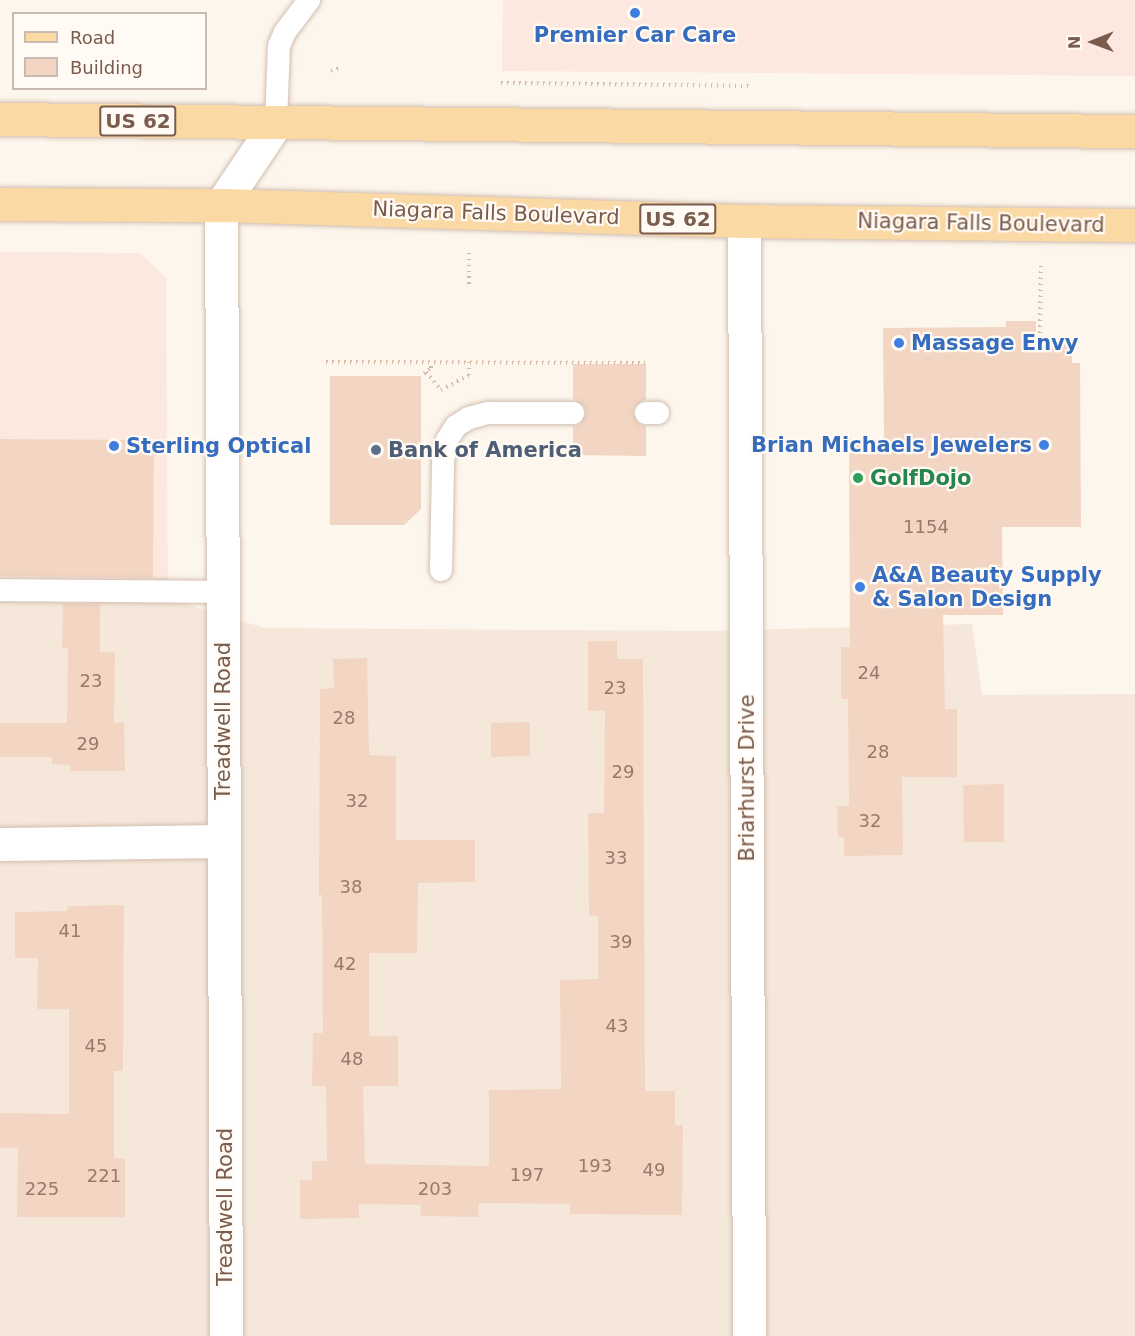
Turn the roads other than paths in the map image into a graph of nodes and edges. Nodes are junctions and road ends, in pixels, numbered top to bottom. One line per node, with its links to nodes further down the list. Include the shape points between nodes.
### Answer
1 (309, 0): 3 (lane, via 279,46)
2 (0, 119): 3 (main road, US 62)
3 (276, 123): 4 (main road, US 62); 6 (street)
4 (1135, 131)
5 (0, 204): 6 (main road, Niagara Falls Boulevard / US 62)
6 (221, 206): 7 (main road, Niagara Falls Boulevard / US 62); 12 (street, Treadwell Road)
7 (744, 221): 8 (main road, Niagara Falls Boulevard / US 62); 16 (street, Briarhurst Drive)
8 (1135, 225)
9 (573, 413): 10 (lane, via 488,413 456,426 447,440 442,461)
10 (441, 570)
11 (0, 590): 12 (lane)
12 (223, 592): 13 (street, Treadwell Road)
13 (224, 841): 14 (street); 15 (street, Treadwell Road)
14 (0, 844)
15 (226, 1336)
16 (749, 1336)

